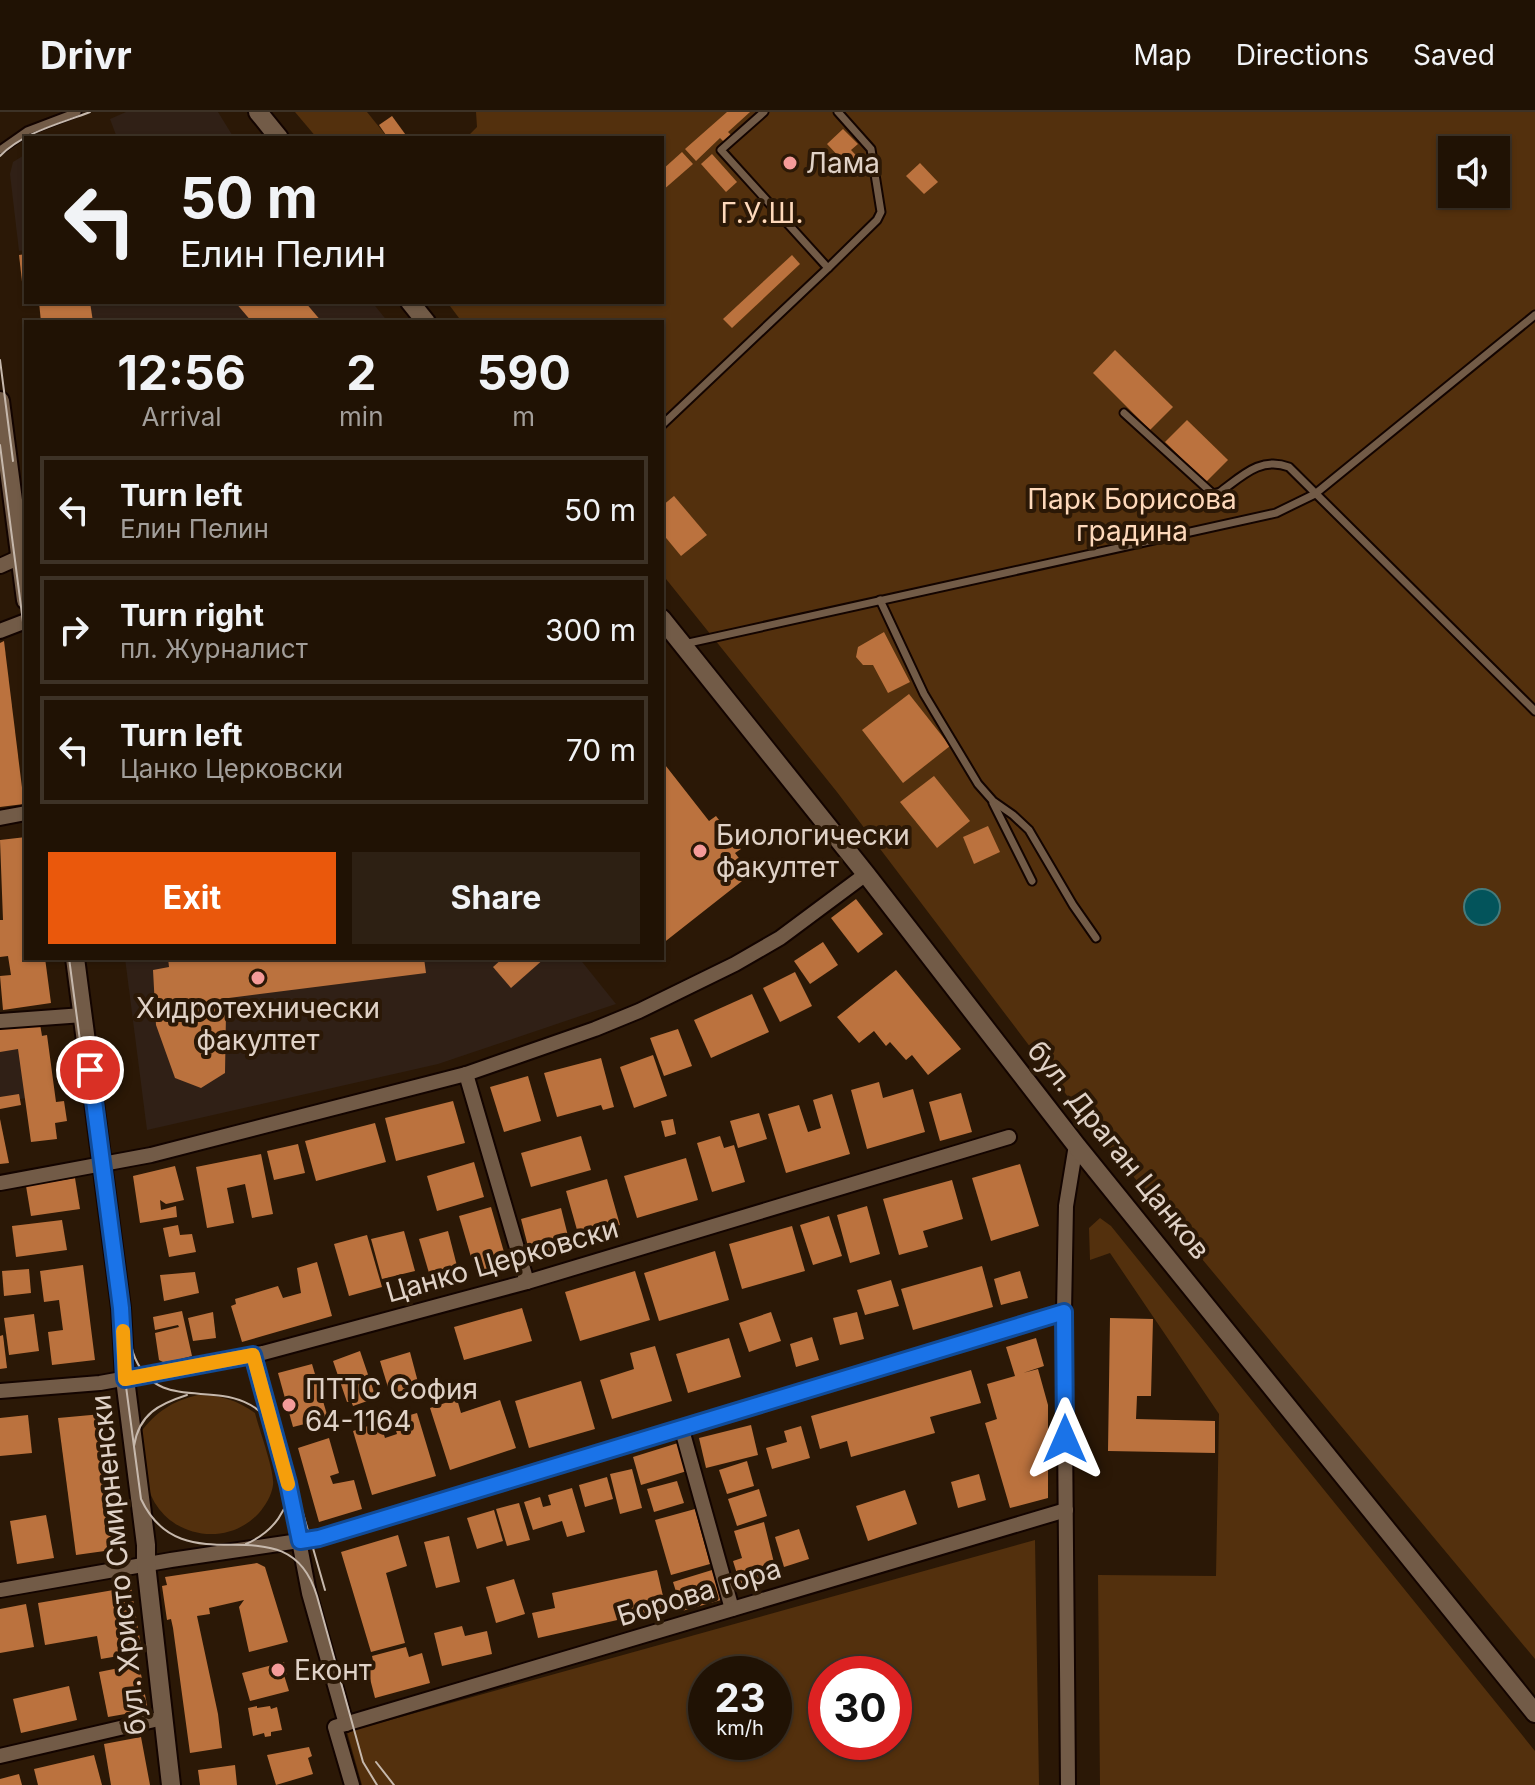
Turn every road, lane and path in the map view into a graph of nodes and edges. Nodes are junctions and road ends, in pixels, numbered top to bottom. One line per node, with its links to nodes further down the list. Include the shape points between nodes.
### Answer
1 (77, 112): 6 (lane, via 27,131)
2 (258, 112): 5 (street)
3 (764, 112): 7 (lane, via 721,150)
4 (838, 112): 7 (lane, via 871,149 881,212)
5 (277, 136)
6 (0, 150)
7 (828, 268): 13 (lane)
8 (412, 304): 10 (street)
9 (1535, 315): 14 (lane)
10 (424, 320)
11 (0, 401): 15 (street)
12 (1124, 413): 14 (lane, via 1213,494 1263,463 1277,462)
13 (664, 423)
14 (1315, 494): 18 (lane, via 1276,513); 23 (lane)
15 (20, 557): 16 (street); 17 (street)
16 (0, 566)
17 (24, 586)
18 (880, 600): 22 (lane); 24 (lane, via 924,694)
19 (24, 622): 21 (street)
20 (664, 622): 22 (street, бул. Драган Цанков)
21 (0, 631)
22 (682, 644): 27 (street, бул. Драган Цанков)
23 (1535, 711)
24 (993, 801): 28 (lane); 29 (lane, via 1029,830)
25 (24, 813): 26 (street)
26 (0, 818)
27 (866, 874): 33 (street, via 780,938 685,989 595,1029); 35 (street, бул. Драган Цанков)
28 (1032, 881)
29 (1096, 938)
30 (75, 960): 31 (street, бул. Христо Смирненски)
31 (83, 1015): 32 (street); 36 (street, бул. Христо Смирненски)
32 (0, 1021)
33 (466, 1074): 36 (street); 38 (street)
34 (1009, 1137): 38 (street, Цанко Церковски)
35 (1076, 1145): 39 (street, via 1066,1206); 49 (street, бул. Драган Цанков)
36 (103, 1164): 37 (street); 41 (street, бул. Христо Смирненски)
37 (0, 1183)
38 (527, 1282): 40 (street, Цанко Церковски)
39 (1064, 1312): 43 (street); 44 (street)
40 (253, 1355): 41 (street, Цанко Церковски); 45 (street)
41 (125, 1379): 42 (street, Цанко Церковски); 46 (street, бул. Христо Смирненски)
42 (0, 1391)
43 (682, 1430): 45 (street); 48 (street)
44 (1066, 1510): 48 (street, Борова гора); 55 (street)
45 (300, 1541): 46 (street); 51 (street)
46 (146, 1564): 47 (street); 50 (street, бул. Христо Смирненски)
47 (0, 1590)
48 (732, 1609): 51 (street, Борова гора)
49 (1535, 1713)
50 (163, 1718): 52 (street); 53 (street, бул. Христо Смирненски)
51 (346, 1724): 54 (street, via 335,1727)
52 (0, 1756)
53 (171, 1785)
54 (352, 1785)
55 (1068, 1785)

